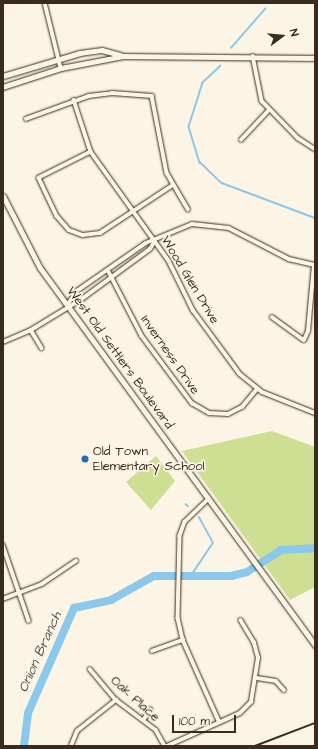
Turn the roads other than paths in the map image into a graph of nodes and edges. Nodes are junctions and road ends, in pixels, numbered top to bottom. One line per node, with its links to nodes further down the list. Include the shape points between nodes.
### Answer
1 (45, 3): 5 (street)
2 (124, 56): 3 (street); 5 (street, via 102,50); 6 (street)
3 (253, 56): 4 (street); 10 (street, via 258,95)
4 (315, 58)
5 (59, 59): 6 (street); 7 (street)
6 (61, 68): 8 (street)
7 (3, 76)
8 (3, 86)
9 (74, 100): 11 (street); 14 (street, Wood Glen Drive); 15 (street, via 112,93 152,96 164,162)
10 (269, 110): 12 (street); 13 (street)
11 (26, 119)
12 (241, 140)
13 (315, 149)
14 (91, 152): 18 (street, Wood Glen Drive); 18 (street, via 39,178 62,223 69,230 95,235)
15 (173, 184): 17 (street); 18 (street)
16 (3, 196): 23 (main road, West Old Settlers Boulevard, via 30,252)
17 (188, 209)
18 (132, 210): 19 (street, Wood Glen Drive)
19 (155, 241): 20 (street, via 182,227 215,224 289,259); 21 (street, via 146,243); 22 (street, via 150,249); 28 (street, Wood Glen Drive, via 193,310 240,374)
20 (315, 265): 24 (street, via 308,331 304,340)
21 (108, 270): 22 (street, Inverness Drive); 23 (street, via 77,291)
22 (113, 277): 23 (street); 28 (street, Inverness Drive, via 142,336 198,408 215,414 234,412 247,403)
23 (68, 304): 25 (street); 30 (main road, West Old Settlers Boulevard)
24 (272, 317)
25 (31, 330): 26 (street); 27 (street)
26 (3, 342)
27 (42, 348)
28 (256, 389): 29 (street, Wood Glen Drive)
29 (315, 413)
30 (209, 499): 37 (street, via 185,522 177,563 178,618); 38 (main road, West Old Settlers Boulevard)
31 (3, 544): 33 (street)
32 (76, 561): 33 (street, via 42,584)
33 (20, 593): 34 (street); 35 (street)
34 (3, 599)
35 (29, 621)
36 (242, 621): 41 (street, via 257,650)
37 (183, 640): 39 (street); 46 (street)
38 (315, 644)
39 (152, 651)
40 (90, 670): 43 (street, Oak Place)
41 (257, 678): 42 (street, via 276,681); 46 (street, via 249,706)
42 (284, 690)
43 (116, 700): 45 (street, Oak Place); 47 (street, via 77,731)
44 (150, 710): 45 (street)
45 (144, 719): 48 (street, Oak Place)
46 (219, 721): 48 (street)
47 (71, 746)
48 (166, 746)

